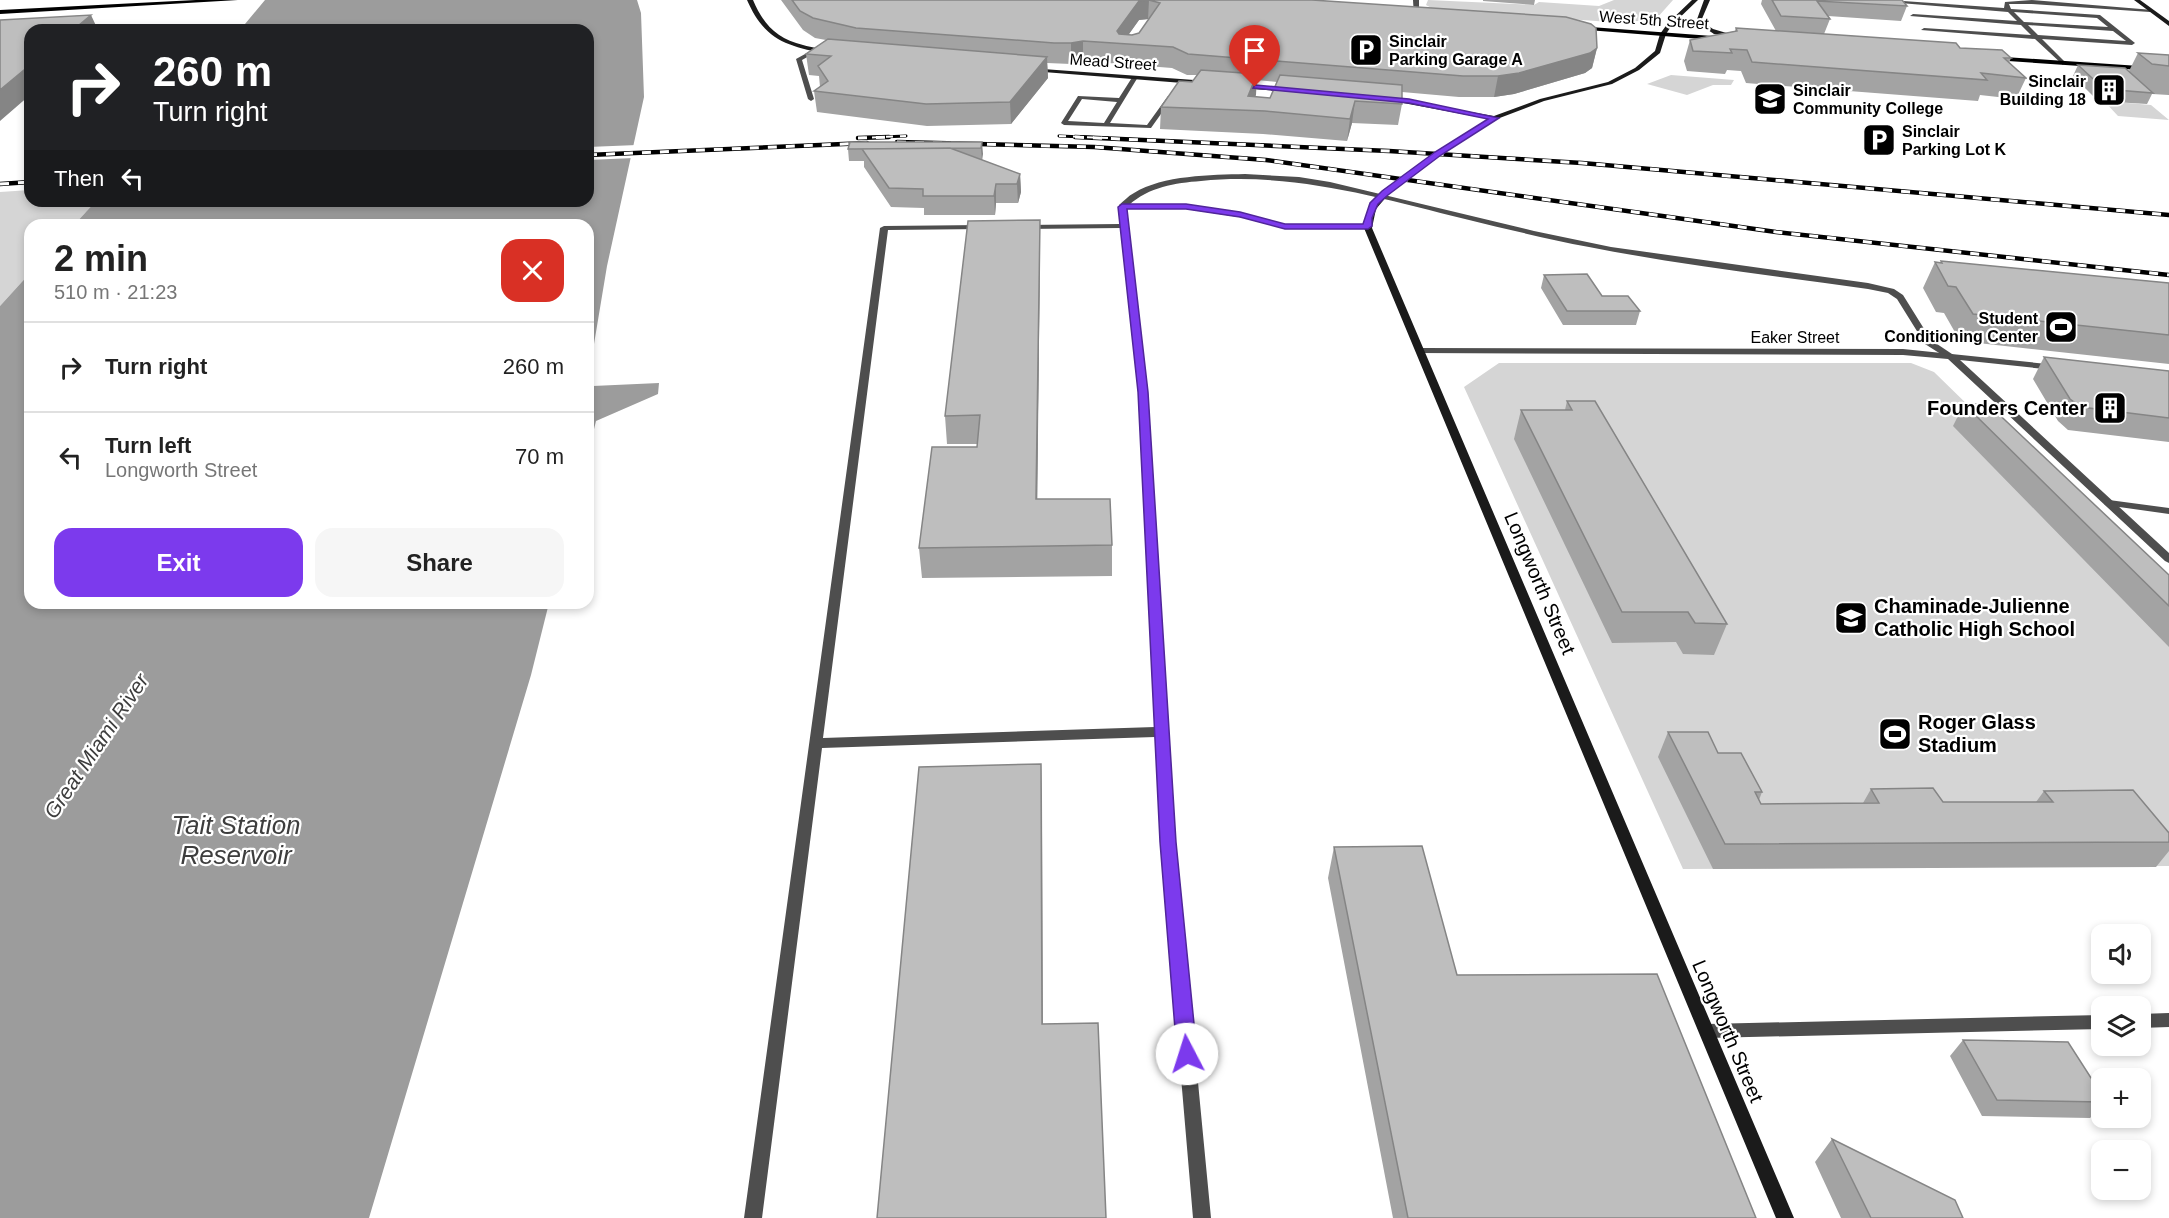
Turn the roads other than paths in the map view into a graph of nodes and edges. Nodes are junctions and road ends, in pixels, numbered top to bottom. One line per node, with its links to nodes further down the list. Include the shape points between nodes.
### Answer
1 (236, 0): 7 (main road)
2 (750, 0): 25 (street, via 764,28 785,41)
3 (1416, 0): 14 (street)
4 (1695, 0): 21 (street)
5 (1707, 0): 24 (street, via 1700,24 1714,32)
6 (2137, 0): 10 (street)
7 (214, 1): 11 (main road)
8 (1901, 2): 9 (street); 13 (street)
9 (2010, 10): 10 (street, via 2007,3 2032,2); 16 (street); 19 (street, via 2098,16)
10 (2150, 10): 17 (street)
11 (0, 12)
12 (1405, 16): 14 (main road)
13 (1913, 16): 16 (street); 20 (street)
14 (1417, 17): 15 (main road)
15 (1429, 18)
16 (2023, 23): 19 (street); 23 (street)
17 (2169, 24)
18 (1563, 27): 21 (main road, West 5th Street)
19 (2114, 29): 23 (street, via 2132,43)
20 (1924, 30): 22 (street); 23 (street)
21 (1663, 34): 24 (main road, West 5th Street); 39 (street, via 1658,52 1621,78)
22 (1930, 37)
23 (2037, 37): 28 (street)
24 (1748, 40)
25 (816, 50): 26 (street); 37 (street, via 799,59)
26 (833, 52)
27 (1980, 57): 28 (main road)
28 (2063, 63): 30 (main road)
29 (1018, 68): 31 (street, Mead Street)
30 (2169, 70)
31 (1135, 77): 32 (street, Mead Street); 38 (street)
32 (1181, 81): 33 (street, Mead Street); 40 (street, via 1149,127)
33 (1213, 83)
34 (1235, 85): 35 (street)
35 (1292, 90)
36 (1382, 98): 39 (street)
37 (811, 99)
38 (1121, 100): 40 (street); 40 (street, via 1080,97 1064,123)
39 (1495, 118): 43 (street, via 1385,193 1374,203)
40 (1106, 125)
41 (1122, 207): 42 (street); 43 (street, via 1186,207 1285,226); 47 (street, via 1140,191 1205,177 1297,179 1349,188 1610,249 1891,291 1900,297 1928,342)
42 (1124, 226): 45 (street); 52 (street, via 1143,392)
43 (1368, 226): 46 (street, Longworth Street)
44 (992, 227): 53 (street, via 884,228)
45 (1016, 227)
46 (1420, 351): 47 (street, Eaker Street, via 1903,352); 57 (street, Longworth Street)
47 (1950, 356): 48 (street, Eaker Street); 49 (street)
48 (2065, 368)
49 (2109, 503): 50 (street); 51 (street)
50 (2169, 511)
51 (2169, 559)
52 (1161, 732): 53 (street); 59 (street)
53 (816, 743): 58 (street)
54 (2169, 1020): 55 (street)
55 (2151, 1021)
56 (2091, 1022): 57 (street)
57 (1707, 1031): 60 (street, Longworth Street)
58 (753, 1218)
59 (1202, 1218)
60 (1785, 1218)

